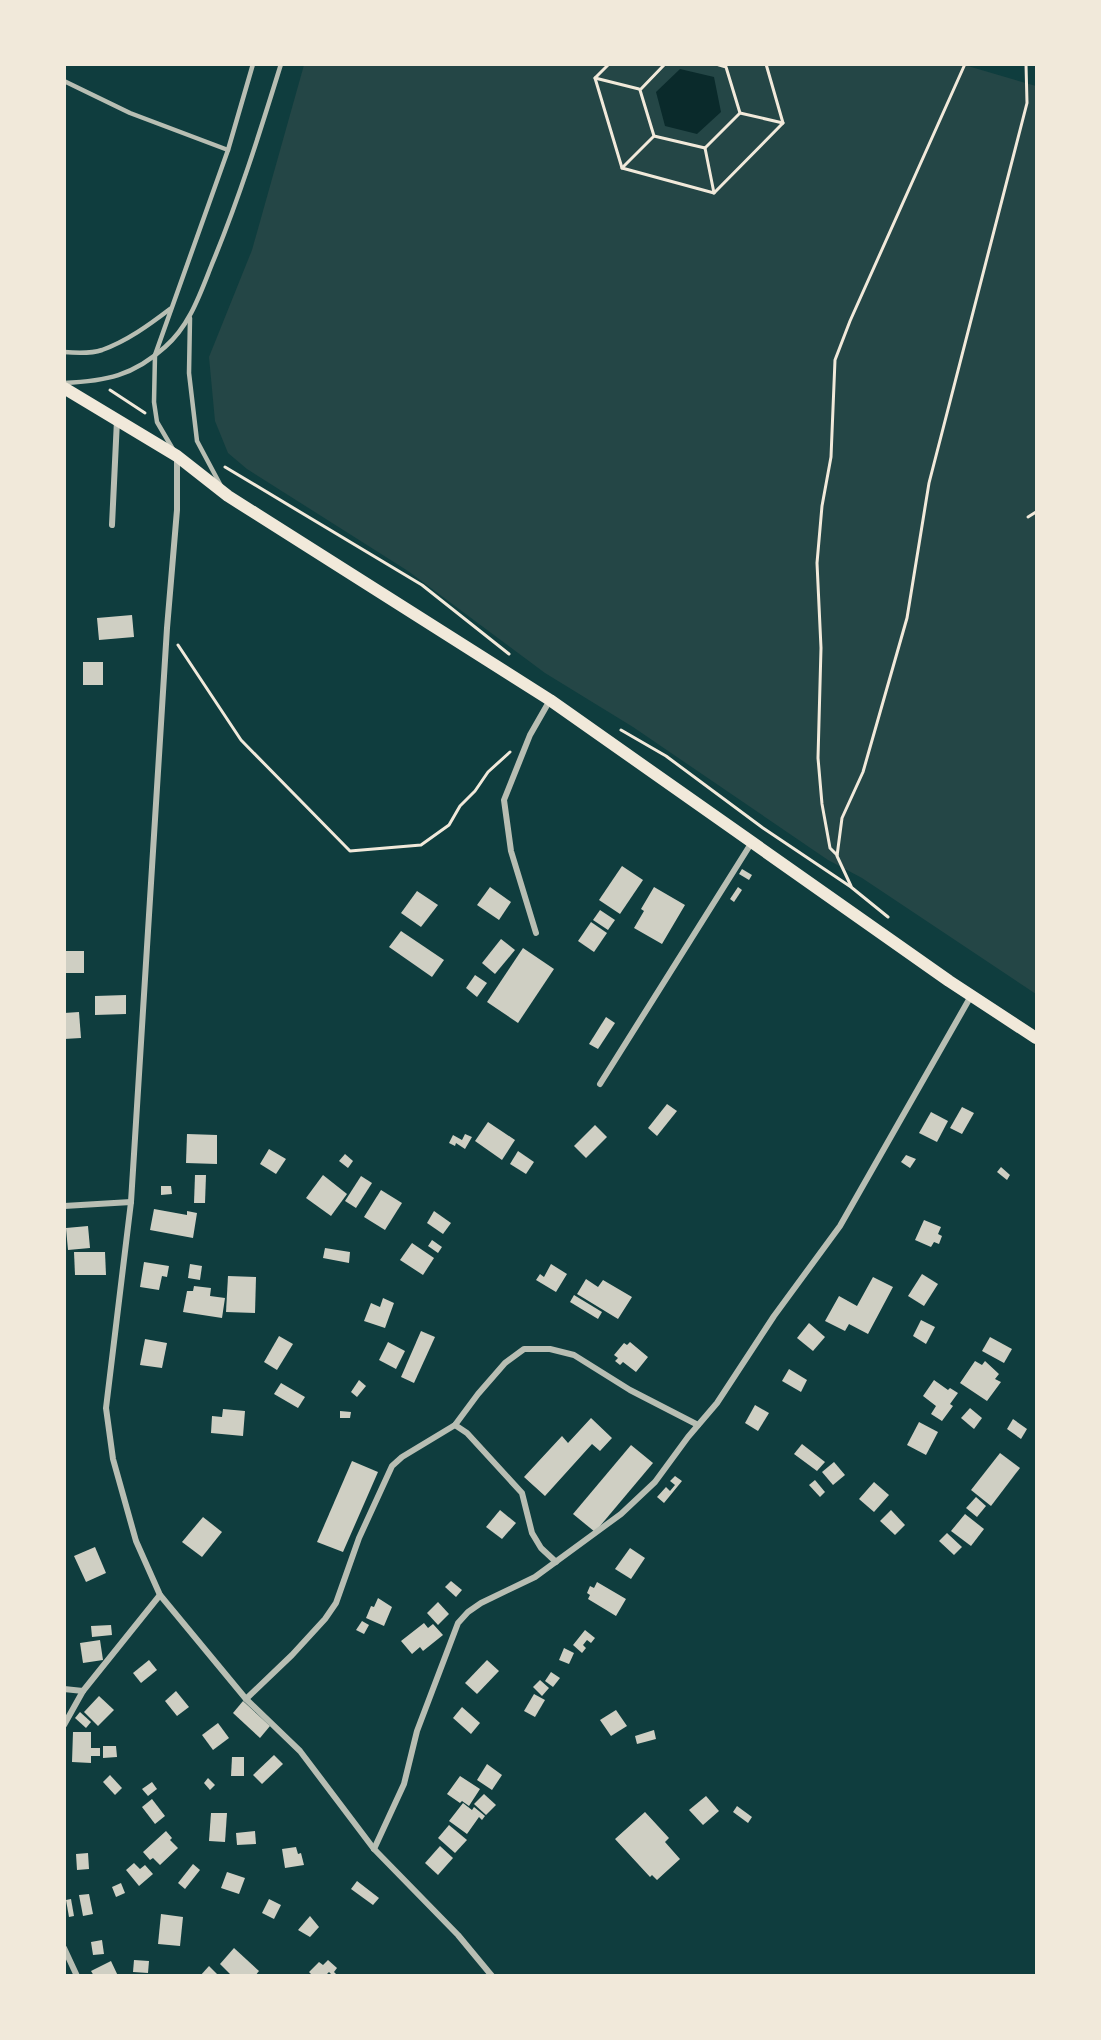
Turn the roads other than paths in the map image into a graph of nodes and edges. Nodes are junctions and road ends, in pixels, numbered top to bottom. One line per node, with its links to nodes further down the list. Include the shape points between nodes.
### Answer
1 (253, 64): 4 (lane)
2 (281, 64): 6 (lane, via 236,206)
3 (64, 81): 4 (lane, via 130,113)
4 (228, 150): 5 (lane)
5 (171, 308): 7 (lane, via 141,331 101,350); 8 (lane)
6 (190, 318): 8 (lane); 13 (lane, via 189,372 197,441)
7 (64, 352)
8 (155, 355): 9 (lane, via 129,372 99,382); 12 (lane, via 157,422)
9 (64, 383)
10 (64, 388): 11 (main road)
11 (117, 420): 12 (main road); 14 (street)
12 (177, 456): 13 (main road); 21 (street, via 177,510)
13 (228, 496): 15 (main road)
14 (112, 525)
15 (550, 700): 16 (main road); 17 (street, via 530,735 504,800 511,851)
16 (753, 842): 18 (main road); 20 (street)
17 (537, 933)
18 (971, 996): 19 (main road); 24 (street, via 840,1226)
19 (1036, 1038)
20 (600, 1084)
21 (131, 1202): 22 (street); 26 (street, via 106,1408 113,1459 133,1531)
22 (64, 1206)
23 (455, 1425): 24 (street, via 505,1363 524,1349 538,1348 574,1355); 25 (street, via 522,1493 532,1533); 29 (street, via 392,1466 336,1603 292,1655)
24 (698, 1425): 25 (street, via 655,1482 621,1514)
25 (555, 1562): 31 (street, via 535,1577 474,1607 458,1623 417,1731 404,1784)
26 (160, 1595): 28 (street); 29 (street)
27 (64, 1689): 28 (street)
28 (83, 1691): 30 (street)
29 (246, 1699): 31 (street, via 300,1751)
30 (64, 1725)
31 (374, 1849): 34 (street)
32 (64, 1948): 33 (street)
33 (77, 1976)
34 (492, 1976)

